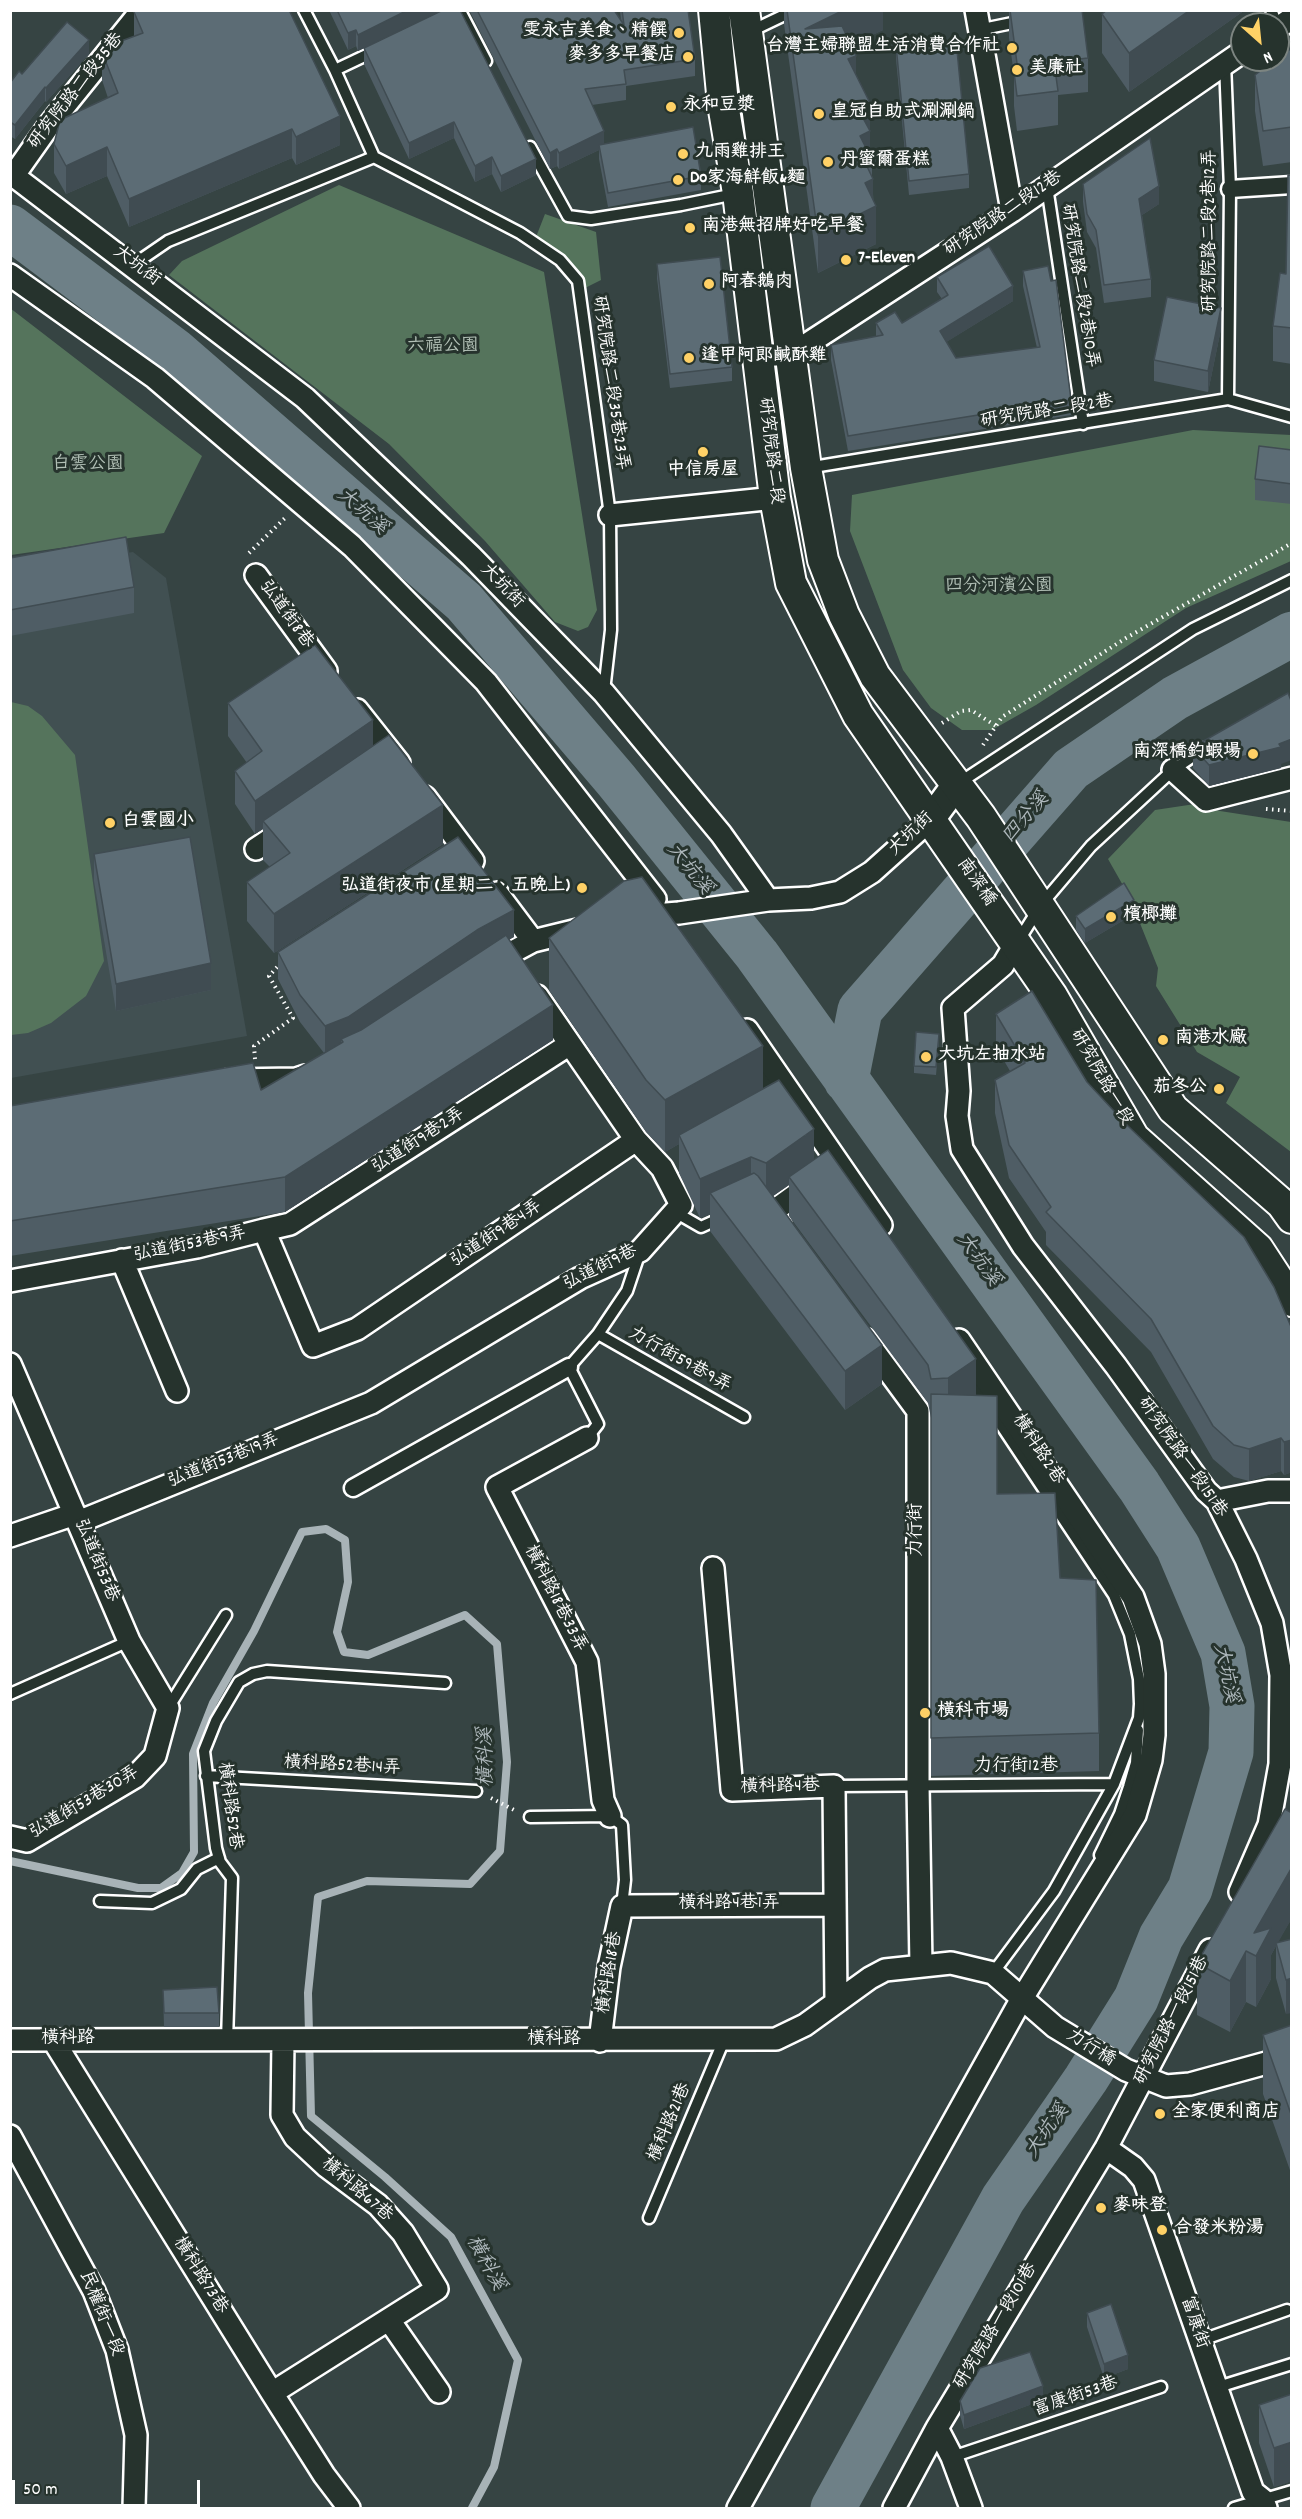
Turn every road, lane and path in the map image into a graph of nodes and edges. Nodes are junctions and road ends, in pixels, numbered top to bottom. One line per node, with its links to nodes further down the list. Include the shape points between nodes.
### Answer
1 (142, 10): 16 (street, 研究院路二段35巷)
2 (304, 10): 11 (lane)
3 (714, 10): 20 (main road, 研究院路二段, via 723,104)
4 (795, 10): 8 (lane)
5 (457, 13): 13 (lane)
6 (1030, 19): 7 (lane)
7 (977, 20): 21 (street)
8 (745, 22): 24 (main road, 研究院路二段)
9 (387, 45): 11 (lane)
10 (1230, 60): 18 (street, 研究院路二段12巷)
11 (335, 69): 15 (lane)
12 (1234, 72): 19 (lane, 研究院路二段2巷12弄)
13 (492, 73)
14 (523, 134): 20 (lane, via 568,216 591,219)
15 (374, 157): 22 (lane, via 168,241); 32 (lane, 研究院路二段35巷23弄, via 520,233 560,260 578,281)
16 (12, 174): 22 (street, 大坑街)
17 (1292, 185): 19 (street)
18 (1047, 187): 21 (street, 研究院路二段12巷); 28 (lane, 研究院路二段2巷10弄)
19 (1230, 189): 26 (lane, 研究院路二段2巷12弄)
20 (738, 193): 25 (main road, 研究院路二段)
21 (1012, 211): 24 (street, 研究院路二段12巷)
22 (133, 265): 38 (street, 大坑街, via 305,398 471,556)
23 (10, 275): 31 (street, via 155,378)
24 (792, 354): 25 (street, 研究院路二段12巷); 29 (main road, 研究院路二段)
25 (758, 356): 30 (main road, 研究院路二段)
26 (1228, 399): 27 (lane, 研究院路二段2巷); 28 (lane, 研究院路二段2巷)
27 (1292, 417)
28 (1083, 424): 29 (lane, 研究院路二段2巷)
29 (806, 468): 47 (main road, 研究院路二段, via 823,560 844,615 875,676)
30 (775, 498): 32 (street); 49 (main road, 研究院路二段, via 791,583 815,633 858,714)
31 (300, 502): 34 (path, via 244,558); 57 (street, via 352,546 486,682)
32 (610, 515): 38 (lane, 研究院路二段35巷23弄, via 611,630)
33 (1292, 543): 39 (path, via 1060,679 1002,717)
34 (256, 575): 36 (street, 弘道街8巷)
35 (1292, 580): 47 (lane, via 1193,629)
36 (318, 660): 37 (street); 43 (street, 弘道街8巷)
37 (300, 672)
38 (604, 693): 55 (street, 大坑街, via 721,834)
39 (996, 726): 40 (path, via 971,710 961,711); 42 (path)
40 (935, 729)
41 (1211, 744): 45 (lane)
42 (982, 747)
43 (393, 755): 44 (street); 50 (street, 弘道街8巷)
44 (373, 768)
45 (1173, 770): 46 (street, via 1206,800); 54 (lane)
46 (1292, 778)
47 (956, 785): 49 (street, 大坑街); 54 (main road, 研究院路二段)
48 (305, 815): 52 (street)
49 (931, 819): 51 (main road, 研究院路二段); 55 (street, 大坑街, via 872,872 840,892)
50 (463, 846): 53 (street); 60 (street, 弘道街8巷)
51 (951, 848): 56 (main road, 南深橋)
52 (256, 849)
53 (444, 859)
54 (1035, 896): 61 (lane); 78 (main road, via 1173,1108 1282,1204)
55 (768, 900): 57 (street)
56 (999, 917): 61 (main road, 研究院路一段)
57 (677, 919): 58 (street)
58 (620, 921)
59 (598, 926): 60 (street)
60 (533, 941): 62 (street)
61 (1016, 943): 85 (main road, 研究院路一段, via 1052,996 1134,1138 1258,1249); 100 (street, 研究院路一段151巷, via 1003,965 953,1008 962,1149 1023,1246)
62 (509, 953): 64 (street); 66 (street)
63 (279, 965): 69 (path, via 268,976 293,1018 254,1046)
64 (474, 974)
65 (742, 1039): 70 (lane); 81 (street)
66 (570, 1044): 72 (street); 79 (street, 弘道街9巷2弄, via 298,1219)
67 (325, 1067): 69 (street, via 296,1079)
68 (208, 1080): 69 (street)
69 (258, 1080)
70 (778, 1104): 71 (street)
71 (759, 1115)
72 (636, 1140): 74 (street); 88 (street, 弘道街9巷4弄)
73 (681, 1158): 74 (street)
74 (662, 1168): 76 (street, via 681,1205)
75 (828, 1173): 80 (street, via 767,1211)
76 (675, 1212): 77 (lane, via 701,1227); 82 (street, 弘道街9巷)
77 (733, 1213)
78 (1292, 1218)
79 (264, 1230): 83 (street, 弘道街53巷9弄); 88 (street, 弘道街53巷9弄, via 313,1346)
80 (792, 1242)
81 (894, 1244)
82 (640, 1251): 89 (lane, via 627,1291); 95 (street, 弘道街9巷, via 580,1278)
83 (122, 1260): 84 (street, 弘道街53巷9弄); 94 (street, 弘道街53巷9弄)
84 (10, 1281)
85 (1292, 1301)
86 (948, 1323): 120 (street, via 1121,1576 1150,1644 1154,1735 1144,1784 1135,1815)
87 (855, 1326): 112 (street, 力行街, via 918,1411 924,1426)
88 (357, 1329)
89 (598, 1334): 92 (lane); 96 (lane, 力行街59巷9弄)
90 (957, 1359): 109 (lane, 橫科路2巷, via 992,1421 1104,1579 1123,1614 1139,1679)
91 (10, 1364): 93 (street, 弘道街53巷)
92 (568, 1367): 97 (lane, via 598,1424); 98 (street)
93 (15, 1388): 101 (street, 弘道街53巷)
94 (177, 1391)
95 (371, 1403): 101 (street, 弘道街53巷19弄)
96 (744, 1417)
97 (587, 1438): 115 (street, 橫科路18巷33弄, via 497,1487 587,1662 603,1800)
98 (353, 1488)
99 (1292, 1491): 100 (street, via 1268,1491)
100 (1217, 1501): 123 (street, 研究院路一段151巷, via 1272,1623 1281,1675 1280,1764 1269,1825)
101 (76, 1518): 102 (street, 弘道街53巷19弄); 105 (street, 弘道街53巷)
102 (10, 1536)
103 (713, 1568): 113 (street, 橫科路4巷, via 732,1790)
104 (226, 1615): 108 (lane)
105 (129, 1641): 107 (lane); 108 (street, 弘道街53巷)
106 (445, 1683): 110 (lane, 橫科路52巷, via 267,1671 253,1674 239,1682 216,1721 204,1751)
107 (10, 1694)
108 (168, 1708): 117 (street, 弘道街53巷30弄, via 155,1756 135,1777 27,1841)
109 (1139, 1718): 111 (lane, 橫科路2巷); 120 (lane, via 1136,1763 1129,1787)
110 (206, 1776): 114 (lane, 橫科路52巷14弄); 118 (lane, 橫科路52巷)
111 (1114, 1784): 112 (lane, 力行街12巷); 126 (lane, 橫科路2巷, via 1054,1891)
112 (918, 1785): 113 (lane, 力行街12巷); 125 (street, 力行街)
113 (834, 1786): 121 (street, 橫科路4巷)
114 (476, 1791): 116 (path)
115 (610, 1816): 116 (lane); 122 (lane, via 622,1825)
116 (530, 1817)
117 (10, 1837)
118 (219, 1858): 119 (lane, via 197,1869 181,1888 153,1903); 132 (lane, 橫科路52巷, via 232,1878)
119 (100, 1901)
120 (1079, 1904): 127 (street)
121 (835, 1905): 122 (street, 橫科路4巷1弄); 128 (street, 橫科路4巷)
122 (622, 1906): 133 (street, 橫科路18巷, via 609,1967)
123 (1231, 1909)
124 (1221, 1929): 136 (street, 研究院路一段151巷)
125 (921, 1966): 126 (street, 橫科路, via 951,1963); 128 (street, 橫科路, via 885,1971)
126 (993, 1973): 127 (street)
127 (1021, 2000): 136 (street, 力行橋, via 1055,2027); 154 (street)
128 (836, 2002): 131 (street, 橫科路, via 805,2025 776,2039)
129 (10, 2040): 130 (street, 橫科路)
130 (53, 2040): 132 (street, 橫科路); 147 (street, 橫科路73巷)
131 (724, 2040): 133 (street, 橫科路); 139 (lane, 橫科路21巷)
132 (226, 2041): 134 (street, 橫科路)
133 (600, 2041): 134 (street, 橫科路)
134 (288, 2042): 141 (street, 橫科路67巷, via 282,2115 295,2137 378,2205 402,2233 437,2289)
135 (1292, 2056): 136 (street, via 1190,2084 1166,2086)
136 (1135, 2075): 138 (street, 研究院路一段151巷)
137 (10, 2136): 152 (street, 民權街一段, via 94,2291 117,2350 136,2436)
138 (1106, 2148): 142 (street, 富康街, via 1144,2180); 148 (street, 研究院路一段101巷)
139 (649, 2218)
140 (1287, 2310): 142 (lane)
141 (389, 2320): 146 (street); 147 (street, 橫科路67巷)
142 (1199, 2341): 145 (street, 富康街)
143 (1292, 2364): 145 (lane)
144 (1161, 2387): 149 (lane, 富康街53巷)
145 (1215, 2388): 151 (street, 富康街, via 1253,2492)
146 (439, 2392)
147 (272, 2393): 153 (street, 橫科路73巷)
148 (937, 2428): 149 (street); 155 (street, 研究院路一段101巷)
149 (952, 2457): 156 (street)
150 (1292, 2491): 151 (lane)
151 (1265, 2504): 157 (lane)
152 (134, 2508)
153 (349, 2508)
154 (738, 2508)
155 (894, 2508)
156 (971, 2508)
157 (1234, 2508)

